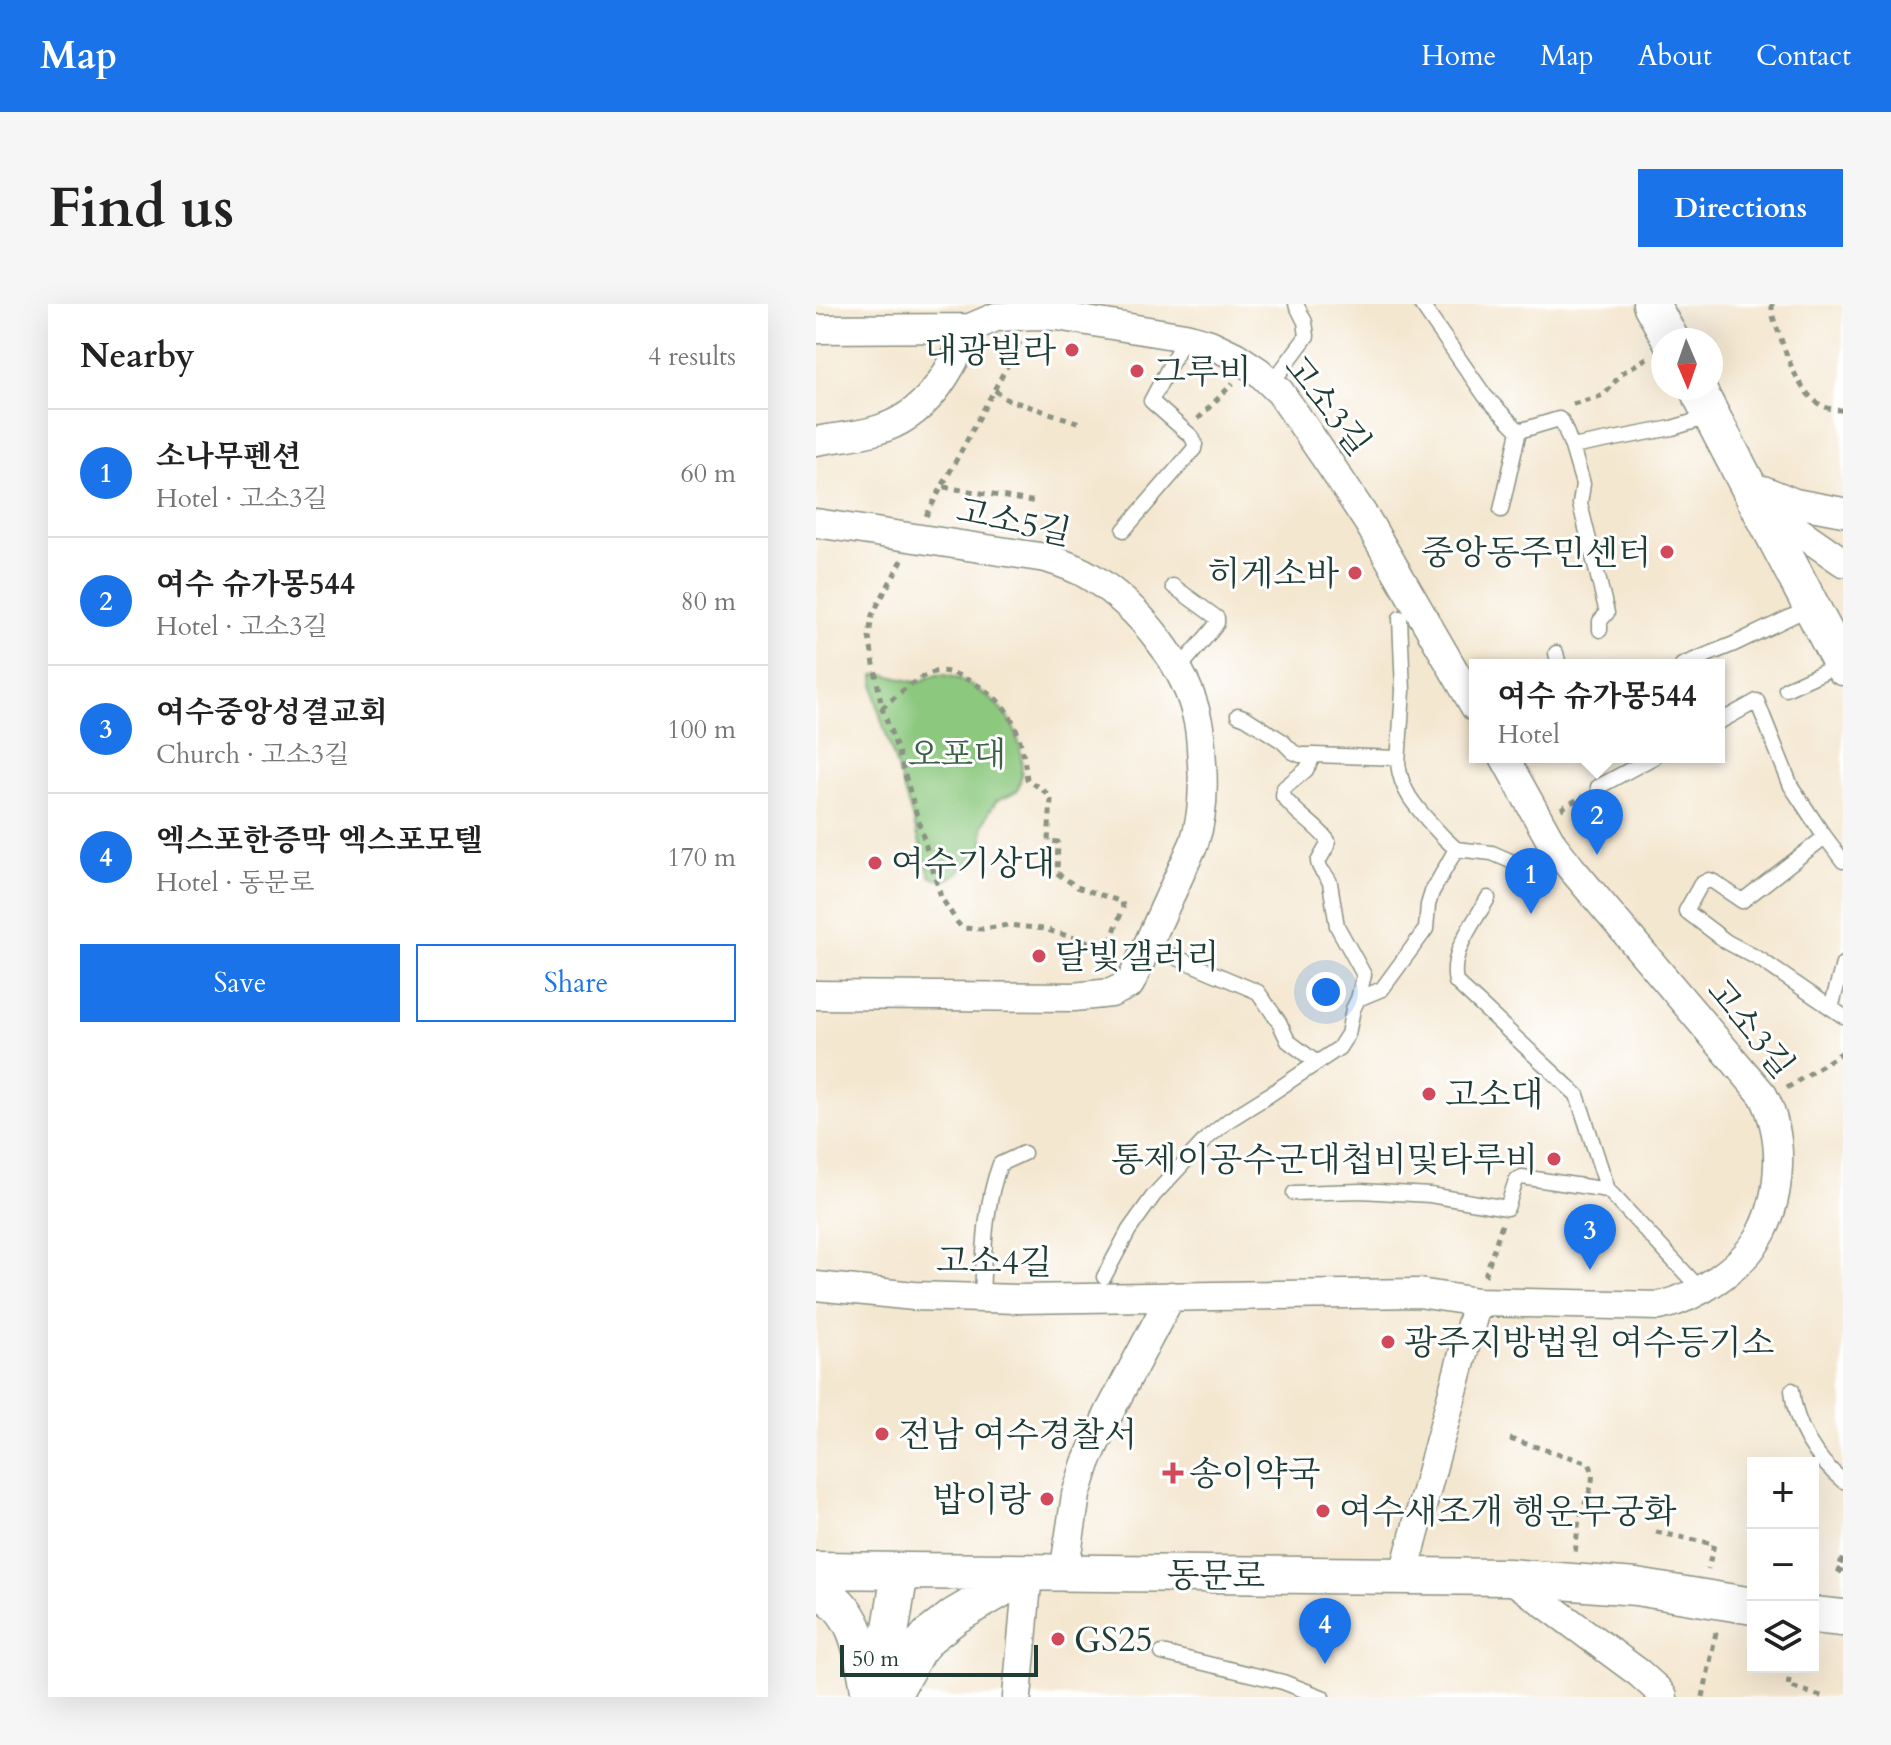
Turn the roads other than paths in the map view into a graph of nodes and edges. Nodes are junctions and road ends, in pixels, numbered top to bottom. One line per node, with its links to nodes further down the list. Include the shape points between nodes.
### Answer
1 (1296, 304): 9 (lane, via 1307,336)
2 (1421, 304): 11 (lane, via 1485,396)
3 (1651, 304): 6 (street)
4 (994, 311): 5 (street, 고소3길); 8 (street, 고소3길)
5 (970, 328): 7 (street, 고소3길); 12 (street, via 943,380 911,414 873,432)
6 (1664, 328)
7 (816, 329)
8 (1185, 337): 9 (street, 고소3길, via 1222,349); 18 (lane, via 1151,401 1192,437 1194,449)
9 (1262, 375): 28 (street, 고소3길, via 1368,522)
10 (1704, 402): 13 (lane, via 1672,428); 14 (street)
11 (1519, 431): 13 (lane, via 1559,419); 15 (lane)
12 (816, 441)
13 (1572, 447): 23 (lane, via 1607,613)
14 (1748, 483): 16 (street, via 1795,503); 19 (street, via 1797,530); 21 (street)
15 (1501, 510)
16 (1843, 512)
17 (816, 523): 26 (street, 고소5길, via 1034,555 1067,565 1117,596 1143,620)
18 (1124, 530)
19 (1843, 562)
20 (1173, 586): 26 (lane, via 1217,618)
21 (1811, 607): 24 (lane); 25 (street)
22 (1400, 618): 32 (lane, via 1403,691)
23 (1600, 630)
24 (1697, 659)
25 (1842, 665): 27 (lane)
26 (1178, 670): 41 (street, 고소5길, via 1198,722 1203,810 1194,843)
27 (1786, 689)
28 (1469, 697)
29 (1238, 715): 31 (lane, via 1293,752)
30 (1725, 719): 36 (lane, via 1757,701 1791,786)
31 (1314, 755): 32 (lane); 44 (lane, via 1306,770 1284,788 1283,796 1328,841 1318,862 1330,883 1337,926 1364,975)
32 (1398, 758): 37 (lane, via 1405,793)
33 (1507, 763): 52 (street, 고소3길, via 1553,845 1744,1071 1773,1115 1777,1181 1762,1233 1748,1252)
34 (1643, 763): 35 (lane)
35 (1598, 787)
36 (1825, 837): 38 (lane); 45 (lane, via 1742,901 1709,880 1701,884 1686,911)
37 (1456, 849): 39 (lane, via 1492,853); 44 (lane, via 1432,892 1426,929 1382,989)
38 (1843, 861)
39 (1513, 862)
40 (1488, 898): 48 (lane, via 1456,958 1456,982 1577,1095)
41 (1146, 951): 43 (street, 고소5길, via 1130,984 1111,993); 46 (lane, via 1258,992 1288,1041)
42 (1843, 964): 45 (lane)
43 (816, 995)
44 (1358, 999): 46 (lane, via 1346,1038)
45 (1837, 1012)
46 (1317, 1063): 50 (lane, via 1207,1138 1154,1195)
47 (1024, 1153): 54 (lane, via 1000,1164 995,1179 984,1240)
48 (1608, 1190): 49 (lane, via 1522,1177 1516,1180 1507,1208 1430,1195); 52 (lane)
49 (1294, 1193)
50 (1104, 1277)
51 (816, 1286): 54 (street, 고소4길)
52 (1701, 1290): 55 (street, 고소3길, via 1660,1306)
53 (1171, 1296): 54 (street, 고소4길); 55 (street, 고소4길, via 1411,1293); 61 (street, via 1086,1463)
54 (982, 1298)
55 (1477, 1302): 62 (street)
56 (1792, 1390): 57 (lane, via 1798,1424)
57 (1843, 1481)
58 (816, 1570): 59 (street, 동문로)
59 (900, 1572): 60 (street, 동문로); 70 (street)
60 (1028, 1573): 61 (street, 동문로); 71 (street, via 928,1637); 72 (street)
61 (1064, 1573): 62 (street, 동문로)
62 (1403, 1577): 63 (street, 동문로)
63 (1509, 1577): 65 (street, 동문로, via 1636,1587); 74 (street, via 1639,1673)
64 (816, 1589): 69 (street, via 851,1620)
65 (1747, 1605)
66 (1819, 1616): 67 (street)
67 (1843, 1618)
68 (1162, 1653): 73 (lane, via 1283,1682)
69 (870, 1697)
70 (880, 1697)
71 (891, 1697)
72 (1017, 1697)
73 (1322, 1697)
74 (1663, 1697)

